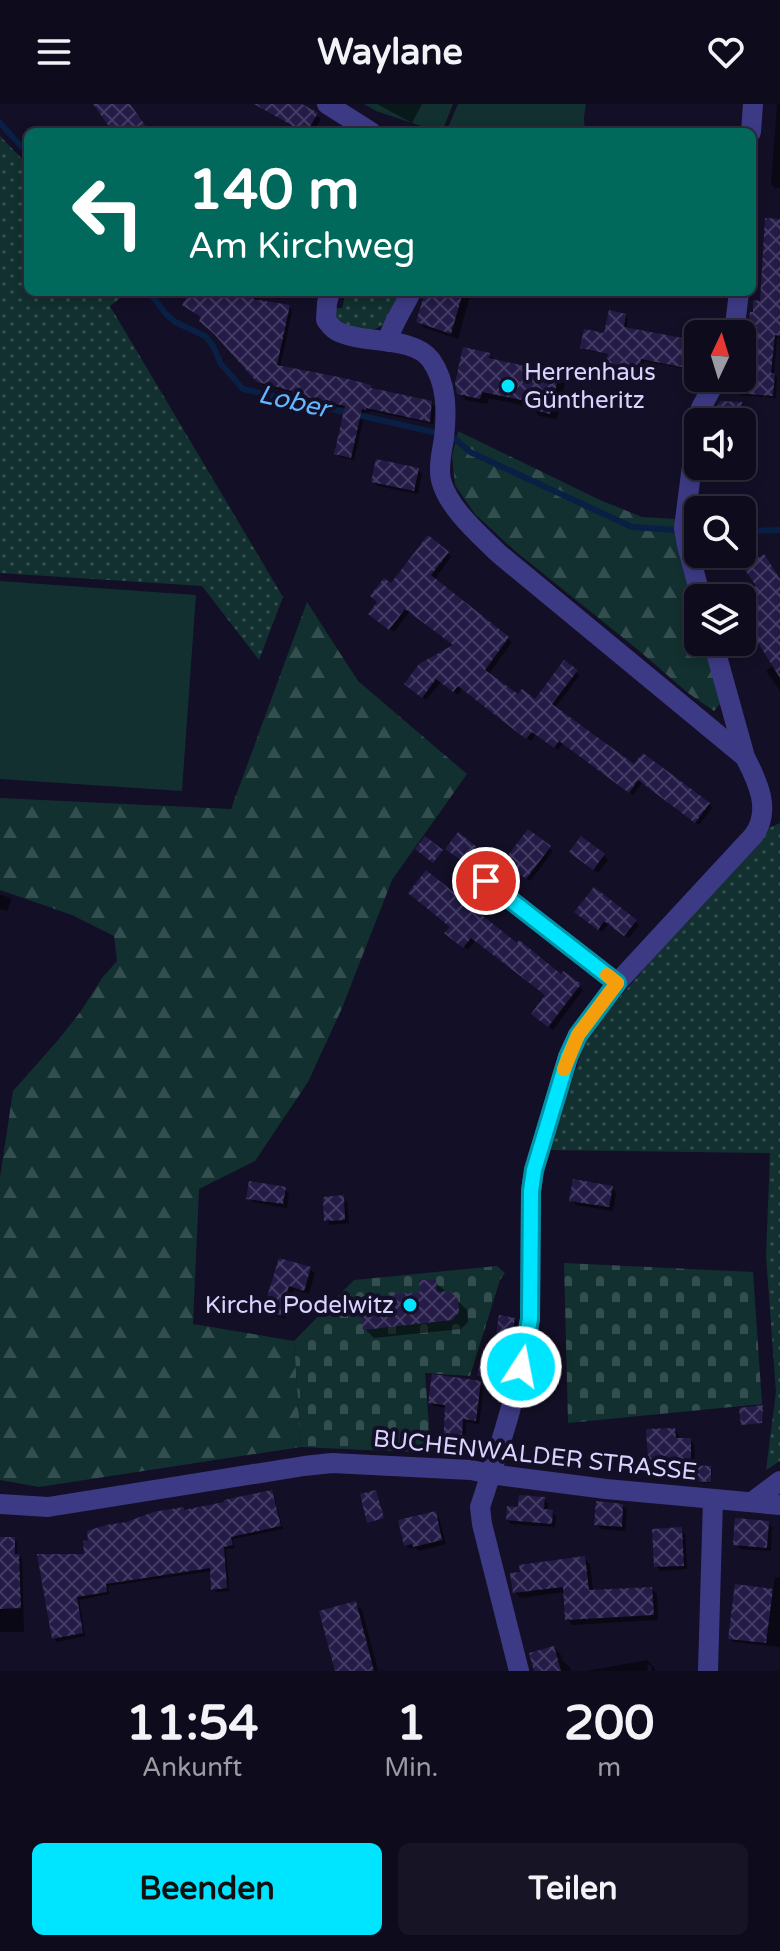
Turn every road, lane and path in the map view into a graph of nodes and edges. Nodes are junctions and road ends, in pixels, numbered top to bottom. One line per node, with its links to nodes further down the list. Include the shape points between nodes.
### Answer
1 (327, 104): 3 (street)
2 (753, 104): 4 (street)
3 (365, 128)
4 (751, 128)
5 (329, 296): 9 (street, via 326,320 335,331)
6 (409, 296): 9 (street)
7 (739, 296): 8 (street)
8 (736, 320)
9 (388, 342): 13 (street, via 416,348 429,356 438,372 446,407 441,480 465,519 498,553)
10 (710, 392): 11 (street, via 698,419 686,511 685,536)
11 (697, 584)
12 (717, 656): 13 (street)
13 (745, 757): 14 (street)
14 (772, 815): 16 (street)
15 (486, 881): 16 (street)
16 (617, 983): 17 (street, via 568,1057 534,1170 528,1336)
17 (490, 1474): 19 (street, BUCHENWALDER STRASSE); 21 (street, BUCHENWALDER STRASSE, via 332,1463 48,1507); 23 (street, via 480,1507 482,1524)
18 (780, 1481): 20 (street)
19 (713, 1499): 20 (street, BUCHENWALDER STRASSE); 24 (street)
20 (752, 1502): 22 (street, BUCHENWALDER STRASSE)
21 (0, 1504)
22 (780, 1505)
23 (519, 1671)
24 (708, 1671)

